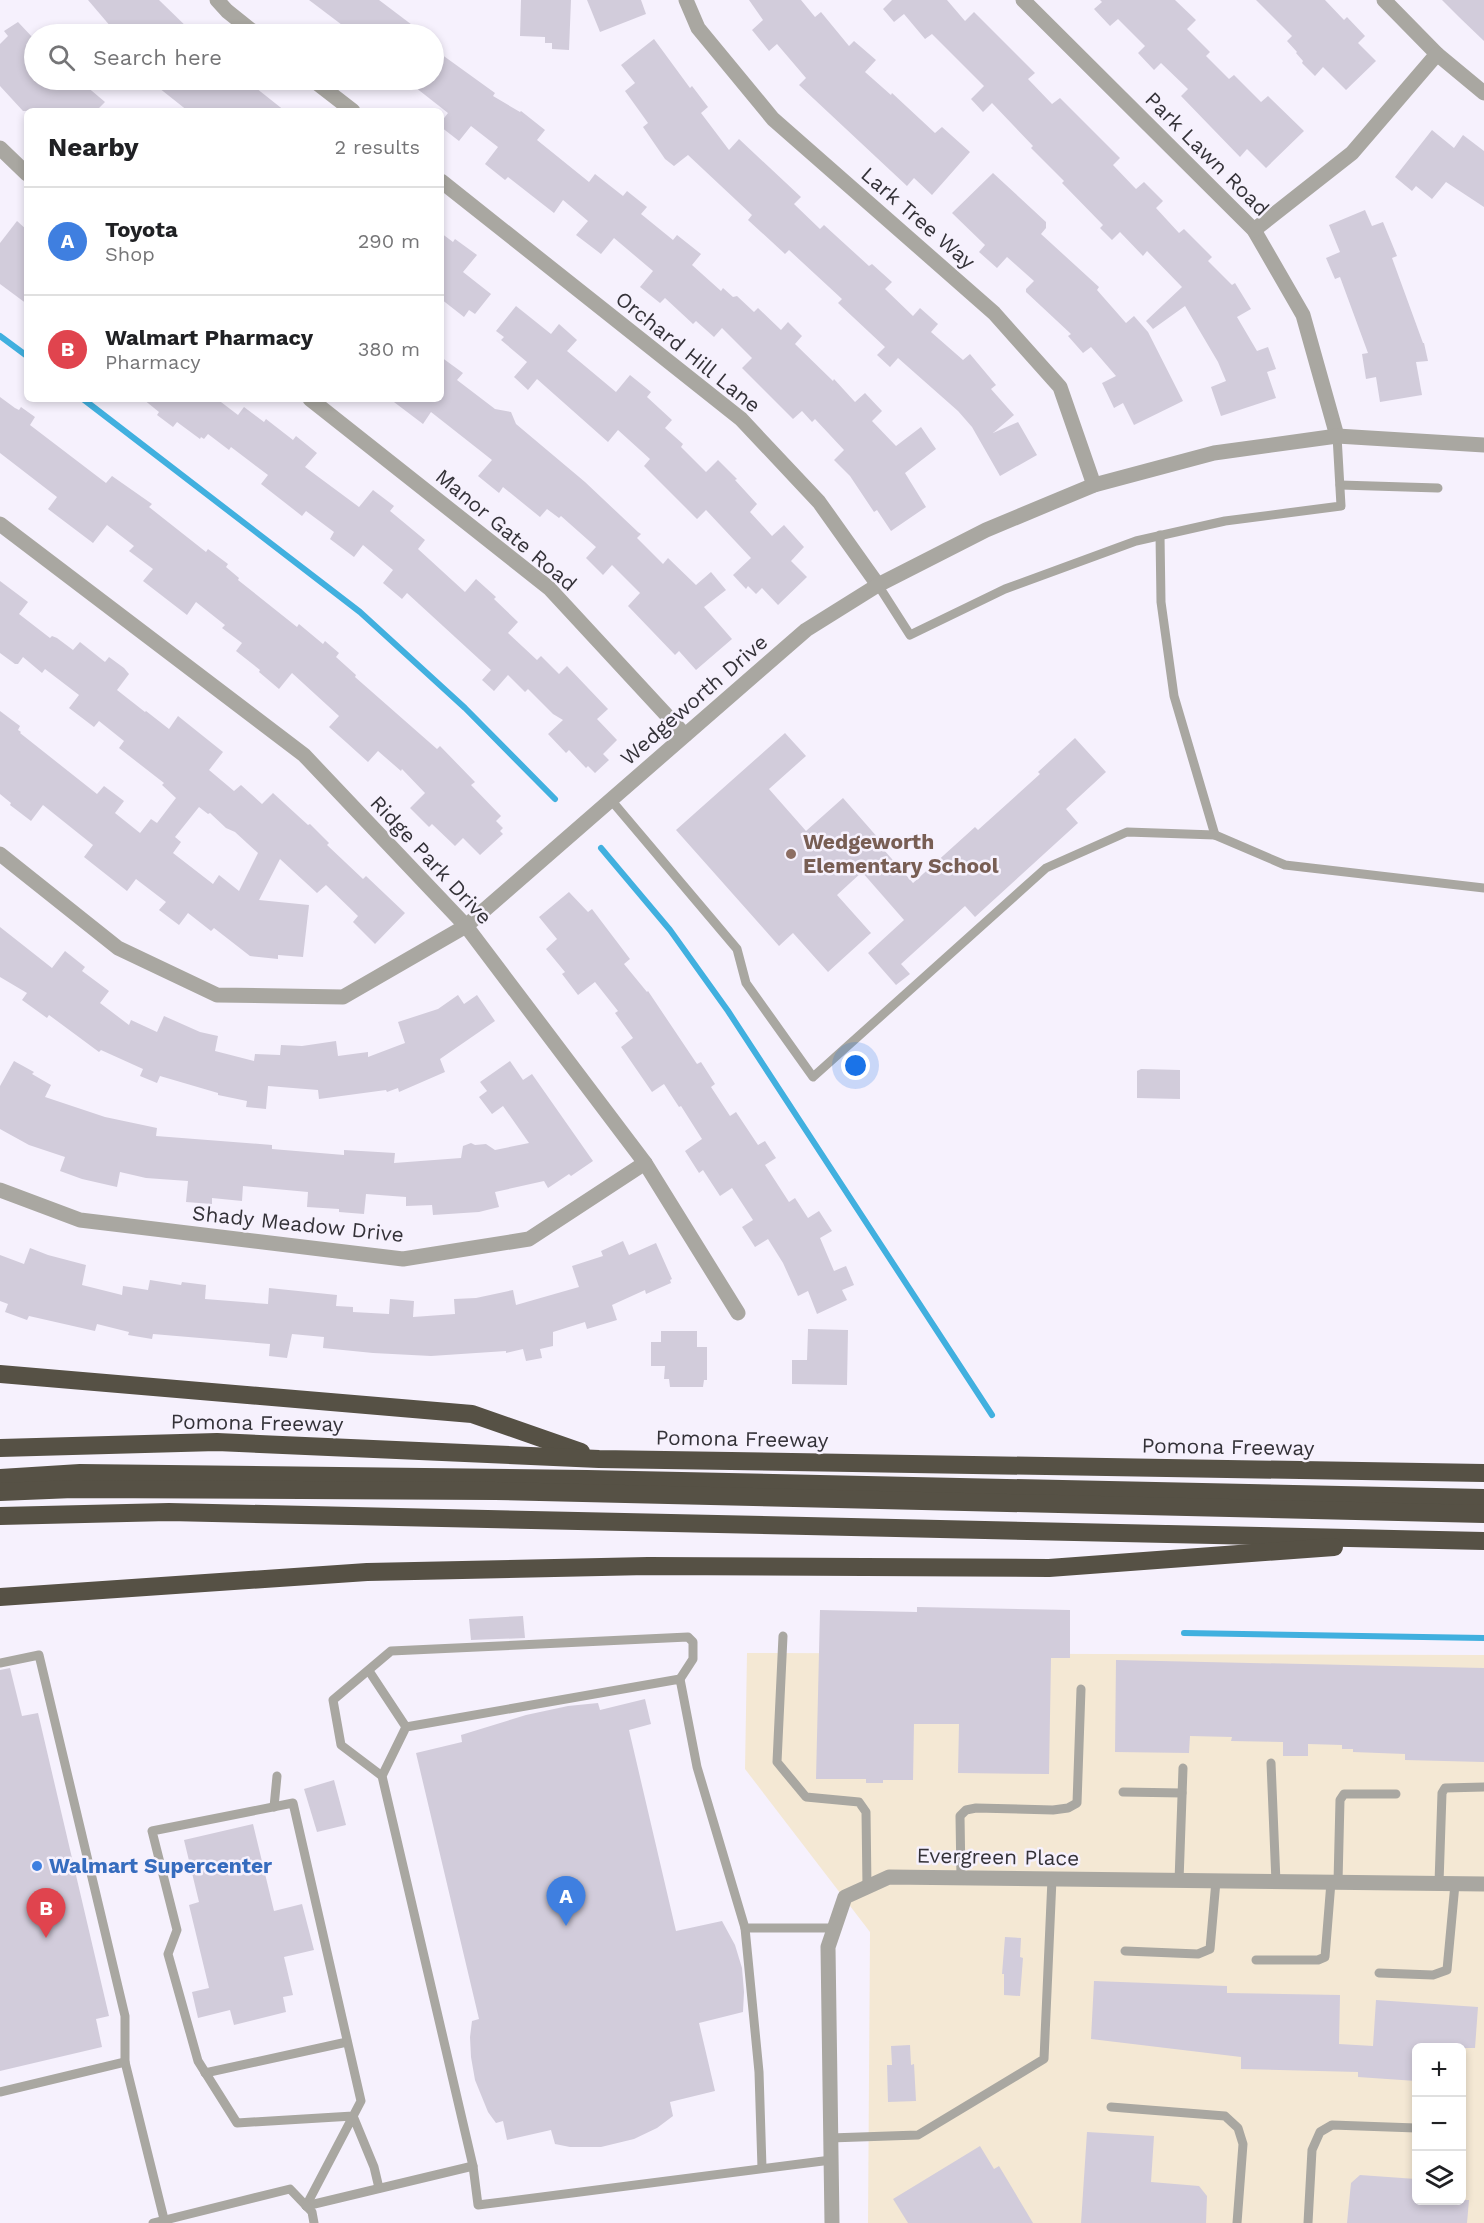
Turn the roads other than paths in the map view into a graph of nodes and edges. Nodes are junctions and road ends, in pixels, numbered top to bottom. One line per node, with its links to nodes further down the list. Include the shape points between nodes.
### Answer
1 (217, 0): 5 (street)
2 (686, 0): 17 (street, Lark Tree Way, via 699,28 774,119 994,313 1059,387)
3 (1023, 0): 13 (street, Park Lawn Road)
4 (1384, 0): 6 (street)
5 (243, 24)
6 (1437, 54): 8 (street); 13 (street, via 1352,153)
7 (326, 90): 9 (street)
8 (1484, 93)
9 (349, 108)
10 (0, 148): 11 (street)
11 (24, 171)
12 (444, 183): 22 (street, Orchard Hill Lane, via 741,419 819,502)
13 (1254, 230): 15 (street, Park Lawn Road, via 1303,315)
14 (314, 402): 23 (street, Manor Gate Road, via 549,588)
15 (1336, 436): 16 (street, Wedgeworth Drive); 17 (street, Wedgeworth Drive, via 1214,453); 18 (lane)
16 (1484, 445)
17 (1094, 485): 22 (street, Wedgeworth Drive, via 986,530)
18 (1340, 485): 19 (lane); 21 (lane, via 1341,506 1225,522)
19 (1438, 488)
20 (0, 524): 28 (street, Ridge Park Drive, via 304,755)
21 (1160, 536): 22 (lane, via 1136,541 1005,589 910,636); 25 (lane, via 1161,602 1174,696)
22 (878, 585): 23 (street, Wedgeworth Drive, via 806,630)
23 (685, 735): 24 (street, Wedgeworth Drive)
24 (611, 800): 25 (lane, via 737,949 746,983 813,1077 1046,868 1127,832); 28 (street, Wedgeworth Drive)
25 (1215, 834): 27 (lane, via 1285,865)
26 (0, 854): 28 (street, Wedgeworth Drive, via 118,948 218,994 343,997)
27 (1484, 888)
28 (466, 926): 29 (street, Ridge Park Drive)
29 (645, 1162): 30 (street, Shady Meadow Drive, via 529,1239 403,1259 80,1220); 31 (street, Ridge Park Drive)
30 (0, 1190)
31 (738, 1314)
32 (0, 1374): 34 (highway, via 472,1414)
33 (0, 1448): 34 (highway, Pomona Freeway, via 218,1442)
34 (599, 1459): 35 (highway, Pomona Freeway)
35 (1484, 1473)
36 (0, 1478): 38 (highway, via 80,1473 587,1479)
37 (0, 1492): 39 (highway, via 495,1491)
38 (1484, 1498)
39 (1484, 1514)
40 (0, 1516): 41 (highway, via 169,1512)
41 (1443, 1540): 42 (highway); 43 (highway, via 1049,1568 536,1567 367,1572)
42 (1484, 1540)
43 (0, 1597)
44 (783, 1636): 68 (lane, via 777,1762 807,1797 859,1802 866,1812)
45 (0, 1664): 75 (lane, via 39,1655 125,2016)
46 (369, 1671): 47 (lane, via 391,1651 688,1637 693,1642 693,1659); 49 (lane); 53 (lane, via 333,1700 341,1745)
47 (680, 1679): 49 (lane); 69 (lane, via 697,1767)
48 (1082, 1689): 59 (lane, via 1077,1803 1053,1810 966,1810 960,1816)
49 (406, 1727): 53 (lane)
50 (1271, 1763): 63 (lane)
51 (1183, 1768): 56 (lane)
52 (277, 1776): 58 (lane)
53 (382, 1776): 83 (lane)
54 (1484, 1787): 65 (lane, via 1445,1788 1442,1793)
55 (1123, 1792): 56 (lane)
56 (1182, 1793): 61 (lane)
57 (1396, 1794): 64 (lane, via 1344,1794 1340,1800)
58 (274, 1807): 74 (lane, via 293,1803); 76 (lane, via 152,1831 177,1930 168,1954 198,2061)
59 (961, 1878): 60 (street, Evergreen Place); 68 (street, Evergreen Place, via 889,1877)
60 (1052, 1879): 61 (street, Evergreen Place); 81 (lane, via 1044,2059 918,2135)
61 (1179, 1881): 62 (street, Evergreen Place)
62 (1215, 1881): 63 (street, Evergreen Place); 71 (lane, via 1210,1949 1198,1954)
63 (1276, 1882): 64 (street, Evergreen Place)
64 (1335, 1882): 65 (street, Evergreen Place); 72 (lane, via 1325,1958)
65 (1439, 1883): 66 (street, Evergreen Place)
66 (1455, 1884): 67 (street, Evergreen Place); 73 (lane, via 1448,1970 1433,1976)
67 (1484, 1884)
68 (867, 1887): 70 (street, Evergreen Place, via 845,1897)
69 (745, 1928): 70 (lane); 84 (lane, via 759,2072)
70 (834, 1928): 81 (street, Evergreen Place, via 828,1947)
71 (1125, 1952)
72 (1257, 1960)
73 (1379, 1973)
74 (347, 2042): 76 (lane); 79 (lane, via 361,2101)
75 (125, 2062): 77 (lane); 87 (lane)
76 (205, 2073): 79 (lane, via 237,2123)
77 (0, 2092)
78 (1111, 2108): 91 (lane, via 1225,2116 1238,2128 1243,2144)
79 (353, 2116): 85 (lane); 86 (lane)
80 (1412, 2128): 92 (lane, via 1332,2125 1320,2132 1312,2150)
81 (830, 2138): 82 (street, Evergreen Place)
82 (831, 2160): 84 (lane); 90 (street, Evergreen Place)
83 (473, 2166): 84 (lane, via 478,2205); 85 (lane)
84 (762, 2168)
85 (379, 2188): 86 (lane)
86 (306, 2206): 87 (lane, via 290,2189); 89 (lane)
87 (165, 2222): 88 (lane)
88 (153, 2223)
89 (314, 2223)
90 (832, 2223)
91 (1237, 2223)
92 (1308, 2223)

